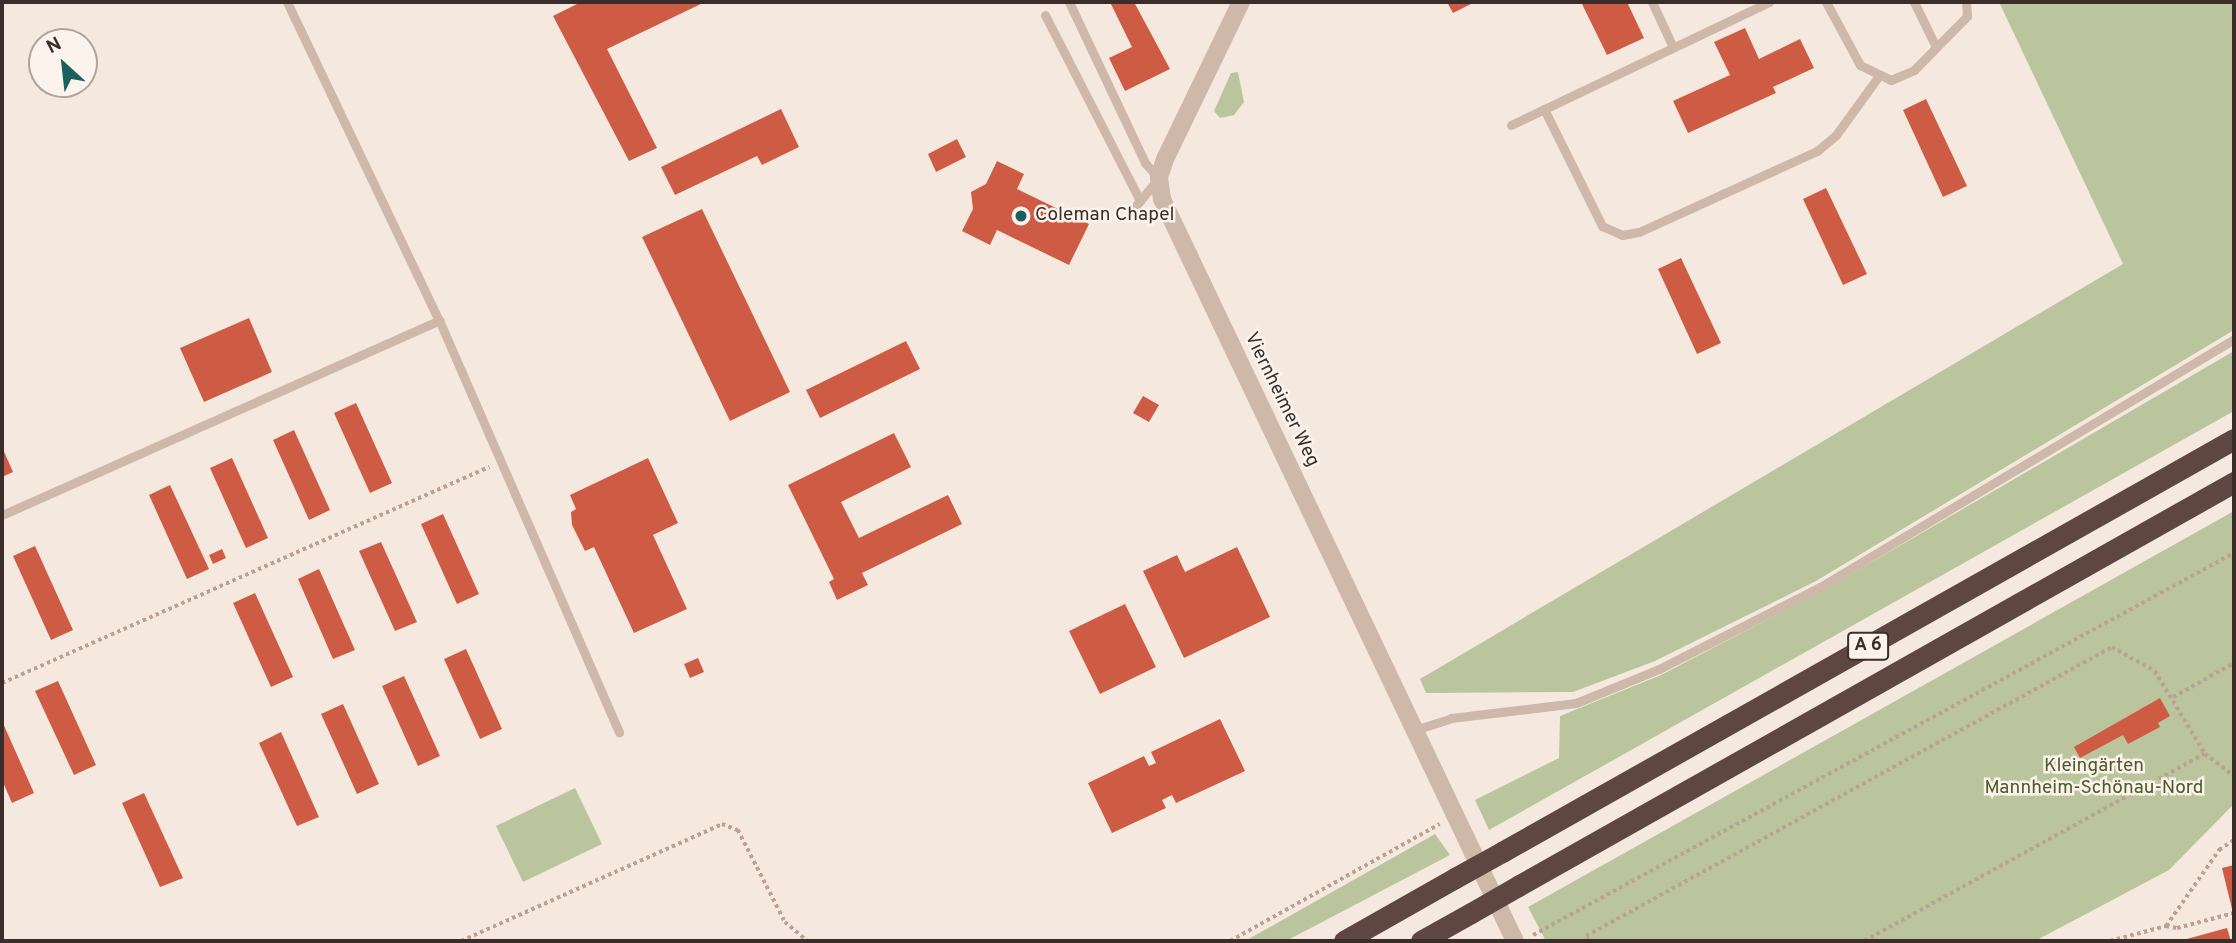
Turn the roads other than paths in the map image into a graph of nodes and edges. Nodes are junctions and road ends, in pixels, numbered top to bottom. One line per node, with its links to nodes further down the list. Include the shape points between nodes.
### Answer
1 (287, 2): 18 (lane)
2 (1069, 2): 15 (lane, via 1145,163)
3 (1241, 2): 15 (street)
4 (1652, 2): 10 (lane)
5 (1769, 2): 10 (lane)
6 (1826, 2): 12 (lane, via 1860,65)
7 (1914, 2): 11 (lane)
8 (1966, 2): 11 (lane, via 1967,16)
9 (1045, 15): 16 (lane)
10 (1673, 47): 13 (lane)
11 (1936, 47): 12 (lane, via 1914,70 1891,80)
12 (1878, 77): 13 (lane, via 1836,135 1817,151 1639,232 1622,235 1602,226)
13 (1544, 109): 14 (lane)
14 (1511, 125)
15 (1159, 177): 16 (lane); 23 (street, Viernheimer Weg, via 1162,199 1176,230)
16 (1140, 201): 17 (lane)
17 (1132, 210)
18 (439, 320): 22 (lane); 24 (lane)
19 (2234, 339): 23 (lane, via 1820,587 1659,669 1576,703 1451,718)
20 (2234, 439): 25 (highway, A 6, bridge)
21 (2234, 482): 26 (highway, A 6, bridge)
22 (2, 514)
23 (1415, 730): 27 (street, Viernheimer Weg)
24 (619, 732)
25 (1344, 941)
26 (1421, 941)
27 (1515, 941)

